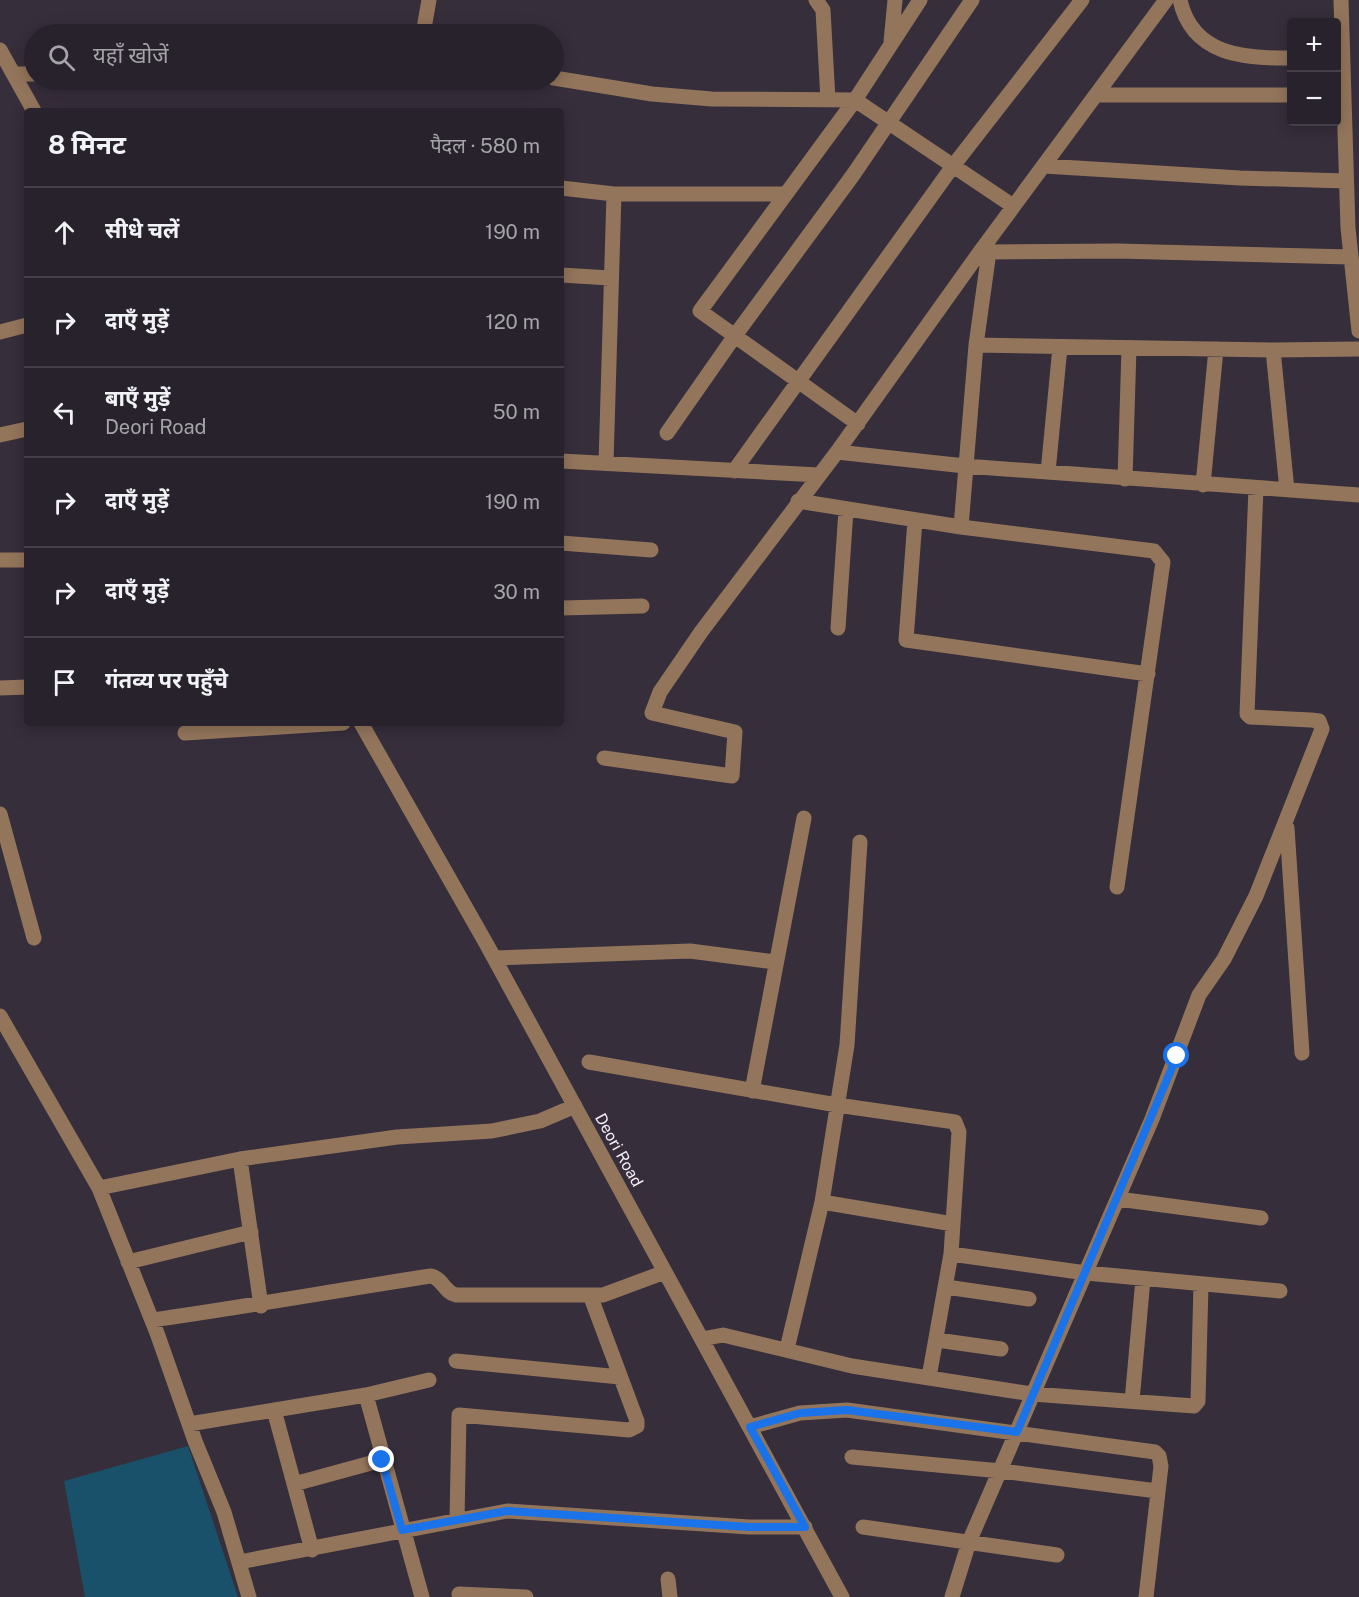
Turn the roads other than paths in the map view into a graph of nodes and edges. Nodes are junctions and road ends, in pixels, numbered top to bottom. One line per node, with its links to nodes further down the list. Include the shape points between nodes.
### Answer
1 (429, 0): 11 (street)
2 (816, 0): 20 (street, via 823,10)
3 (895, 0): 12 (street)
4 (920, 0): 12 (street)
5 (972, 0): 24 (street)
6 (1082, 0): 26 (street)
7 (1166, 0): 18 (street)
8 (1180, 0): 14 (street, via 1191,29 1206,43 1244,55)
9 (1341, 0): 10 (street)
10 (1340, 18)
11 (425, 24)
12 (891, 42): 21 (street)
13 (0, 50): 15 (street)
14 (1287, 58)
15 (14, 74): 16 (street); 23 (street)
16 (24, 74)
17 (564, 80): 20 (street, via 712,99)
18 (1097, 95): 19 (street); 27 (street)
19 (1287, 95)
20 (828, 100): 21 (street)
21 (855, 100): 24 (street); 31 (street)
22 (1341, 103): 25 (street)
23 (32, 108)
24 (890, 121): 26 (street); 42 (street)
25 (1353, 150): 28 (street)
26 (953, 166): 32 (street); 49 (street)
27 (1044, 166): 28 (street); 32 (street)
28 (1346, 182): 33 (street)
29 (564, 188): 30 (street)
30 (614, 194): 31 (street); 37 (street)
31 (786, 194): 42 (street, via 700,309)
32 (1013, 206): 34 (street)
33 (1354, 228): 35 (street)
34 (985, 250): 35 (street); 43 (street); 50 (street)
35 (1351, 257): 38 (street)
36 (564, 275): 37 (street)
37 (610, 278): 56 (street)
38 (1358, 313): 40 (street)
39 (24, 326): 41 (street)
40 (1359, 331)
41 (0, 332)
42 (734, 337): 49 (street); 52 (street)
43 (976, 345): 44 (street); 57 (street)
44 (1060, 347): 45 (street); 59 (street)
45 (1129, 348): 47 (street); 61 (street)
46 (1359, 348): 48 (street)
47 (1216, 350): 48 (street); 62 (street)
48 (1273, 350): 64 (street)
49 (798, 380): 50 (street); 58 (street)
50 (858, 424): 54 (street)
51 (24, 430): 53 (street)
52 (667, 433)
53 (0, 435)
54 (837, 452): 57 (street); 60 (street)
55 (564, 460): 56 (street)
56 (606, 463): 58 (street)
57 (965, 466): 59 (street); 69 (street)
58 (734, 471): 60 (street)
59 (1048, 472): 61 (street)
60 (819, 475): 66 (street)
61 (1125, 479): 62 (street)
62 (1203, 485): 63 (street)
63 (1256, 488): 64 (street); 86 (street, via 1247,714 1311,720 1322,725)
64 (1287, 489): 65 (street)
65 (1359, 495)
66 (798, 501): 67 (street); 83 (street, via 701,632 660,692 651,713 735,732 732,776)
67 (846, 510): 68 (street); 76 (street)
68 (915, 520): 69 (street); 77 (street, via 905,637 909,642)
69 (961, 527): 77 (street, via 1154,551 1163,562)
70 (564, 543): 71 (street)
71 (651, 550)
72 (0, 560): 73 (street)
73 (24, 561)
74 (642, 606): 75 (street)
75 (564, 609)
76 (838, 628)
77 (1148, 674): 88 (street)
78 (24, 687): 79 (street)
79 (0, 688)
80 (296, 726): 82 (street)
81 (363, 726): 90 (street, Deori Road)
82 (185, 733)
83 (604, 758)
84 (0, 814): 89 (street)
85 (804, 818): 91 (street)
86 (1287, 822): 93 (street); 100 (street, via 1247,914 1224,959 1199,995)
87 (860, 842): 97 (street, via 847,1045)
88 (1117, 887)
89 (34, 938)
90 (494, 958): 91 (street, via 690,951); 96 (street, Deori Road)
91 (775, 962): 95 (street)
92 (0, 1016): 99 (street)
93 (1302, 1053)
94 (589, 1062): 95 (street)
95 (752, 1091): 97 (street)
96 (574, 1106): 98 (street, via 540,1121 492,1131 397,1137); 107 (street, Deori Road)
97 (837, 1106): 101 (street); 103 (street, via 955,1122 959,1132)
98 (240, 1159): 99 (street); 104 (street)
99 (99, 1188): 106 (street)
100 (1118, 1199): 102 (street); 108 (street)
101 (822, 1202): 103 (street); 119 (street)
102 (1261, 1218)
103 (953, 1224): 105 (street)
104 (251, 1232): 106 (street); 115 (street)
105 (951, 1254): 108 (street); 111 (street)
106 (128, 1262): 116 (street)
107 (665, 1272): 113 (street, via 603,1295); 117 (street, Deori Road)
108 (1086, 1273): 109 (street); 125 (street)
109 (1143, 1279): 110 (street); 127 (street)
110 (1201, 1284): 112 (street); 127 (street, via 1197,1404)
111 (946, 1287): 114 (street); 118 (street)
112 (1280, 1291)
113 (590, 1295): 115 (street, via 456,1295 431,1276); 122 (street)
114 (1029, 1299)
115 (261, 1306): 116 (street)
116 (152, 1320): 129 (street)
117 (702, 1339): 119 (street, via 723,1335); 130 (street, Deori Road)
118 (937, 1340): 120 (street); 123 (street)
119 (787, 1349): 123 (street, via 852,1366)
120 (1001, 1349)
121 (456, 1361): 122 (street)
122 (620, 1377): 137 (street, via 638,1421 633,1429 459,1415)
123 (929, 1377): 125 (street)
124 (429, 1380): 126 (street)
125 (1032, 1394): 127 (street); 131 (street)
126 (366, 1395): 128 (street); 133 (street)
127 (1132, 1401)
128 (274, 1410): 129 (street); 135 (street)
129 (189, 1424): 144 (street, via 224,1512)
130 (750, 1427): 131 (street, via 800,1413 847,1410); 138 (street, Deori Road)
131 (1017, 1432): 134 (street); 136 (street, via 1155,1452 1161,1461)
132 (852, 1457): 134 (street)
133 (382, 1460): 135 (street); 140 (street)
134 (1001, 1471): 136 (street); 141 (street)
135 (294, 1484): 142 (street)
136 (1157, 1491): 153 (street)
137 (457, 1520): 138 (street, via 507,1511 749,1527); 140 (street)
138 (805, 1527): 151 (street, Deori Road)
139 (863, 1527): 141 (street)
140 (402, 1530): 142 (street); 148 (street)
141 (969, 1542): 143 (street); 152 (street)
142 (312, 1550): 144 (street)
143 (1057, 1555)
144 (239, 1563): 147 (street)
145 (669, 1579): 150 (street)
146 (459, 1594): 149 (street)
147 (249, 1597)
148 (422, 1597)
149 (526, 1597)
150 (670, 1597)
151 (842, 1597)
152 (952, 1597)
153 (1146, 1597)

